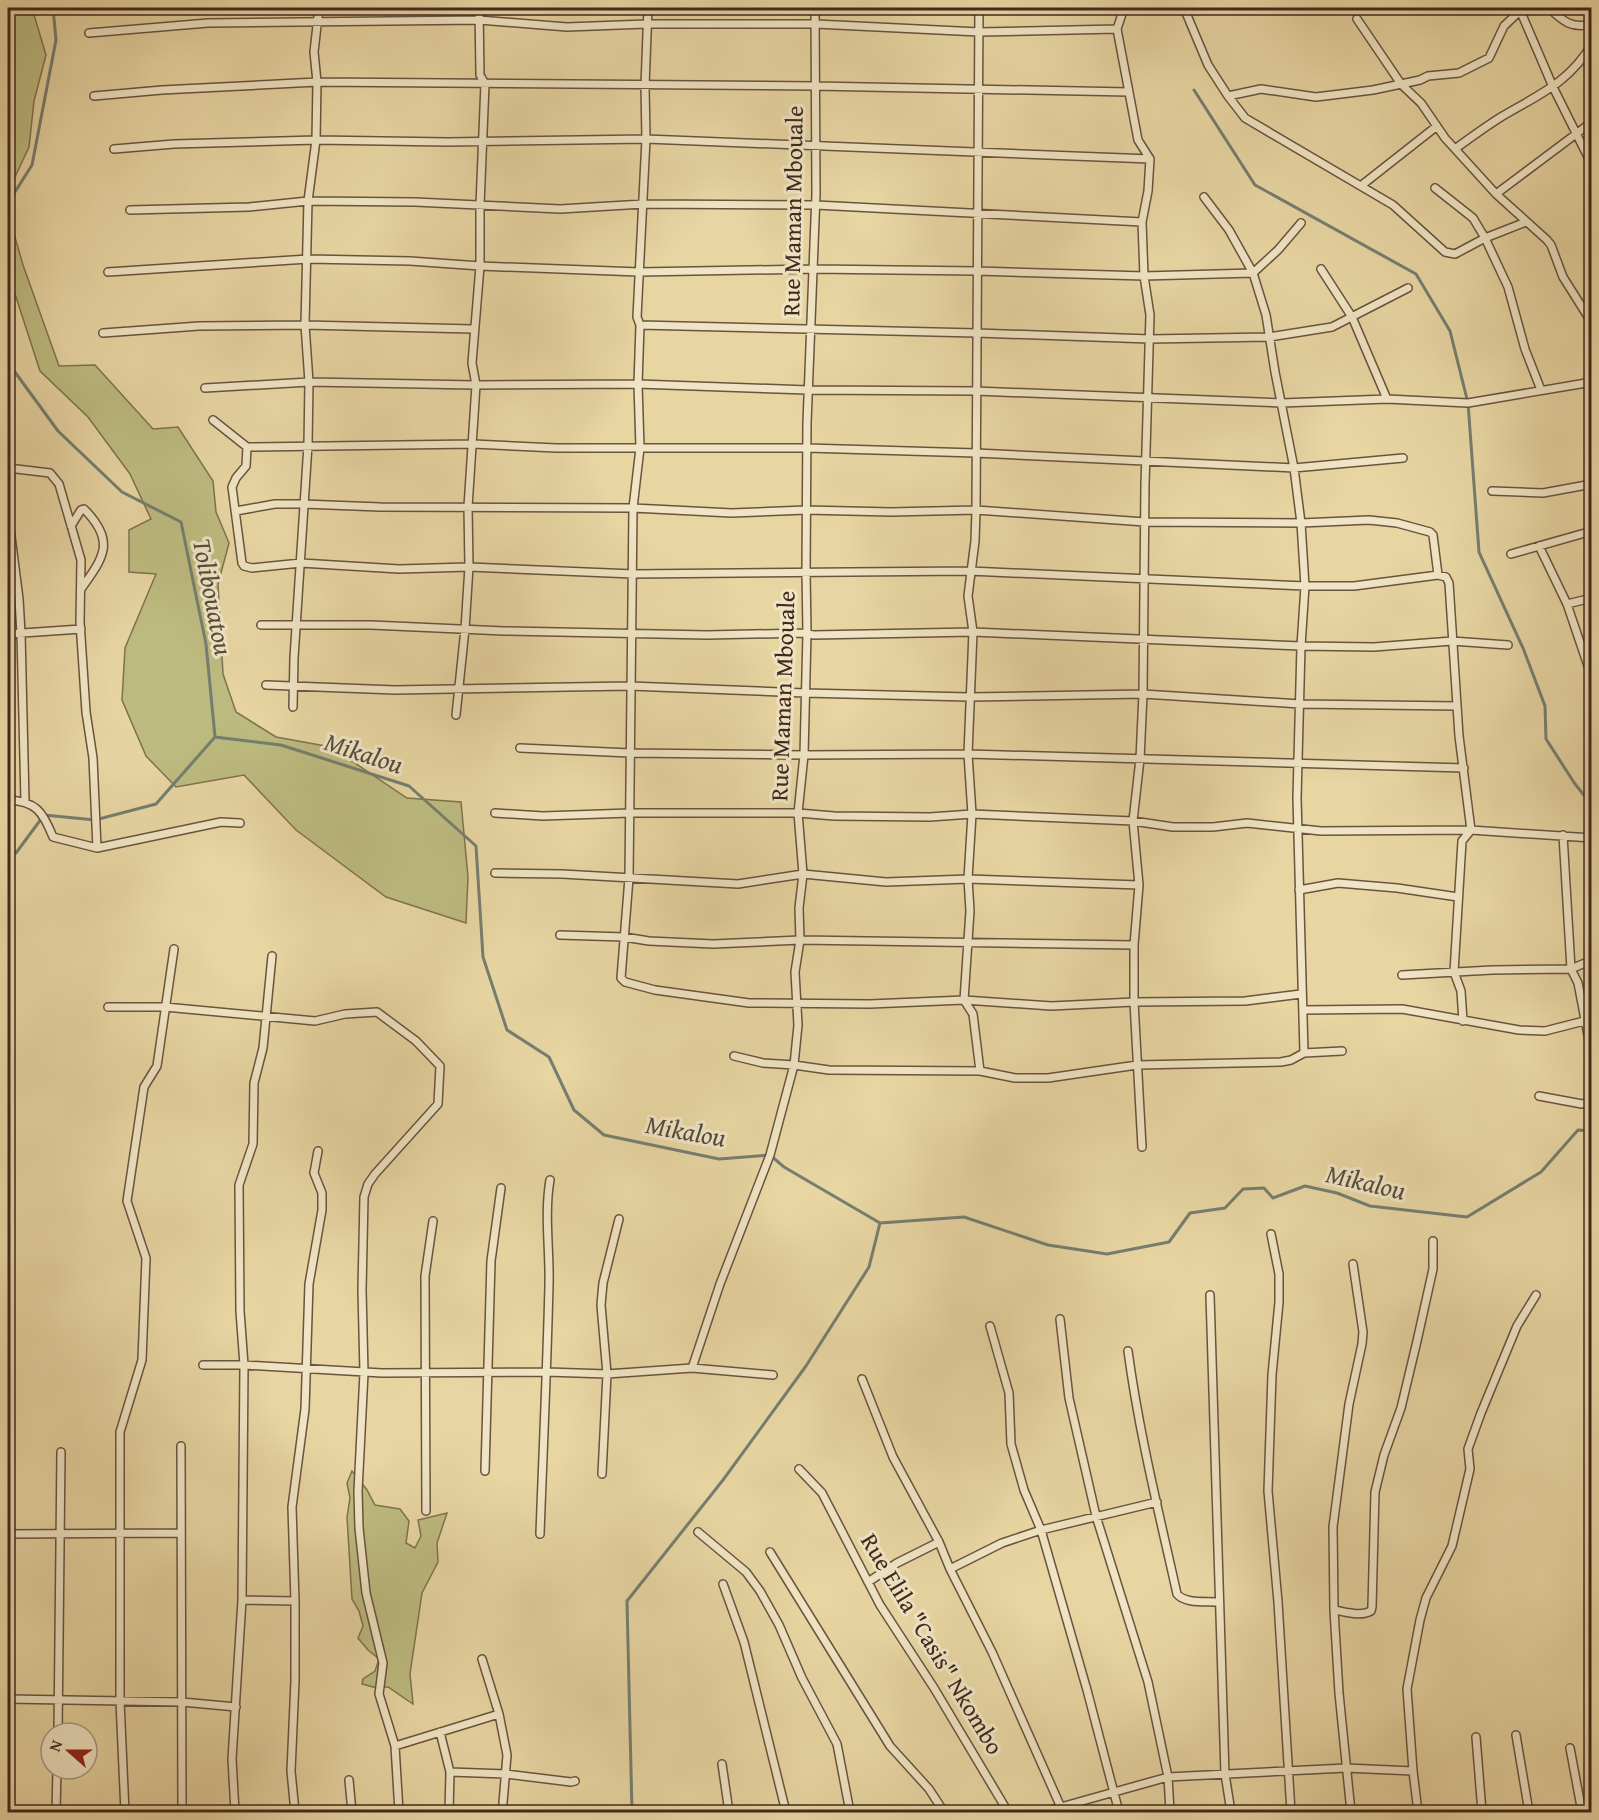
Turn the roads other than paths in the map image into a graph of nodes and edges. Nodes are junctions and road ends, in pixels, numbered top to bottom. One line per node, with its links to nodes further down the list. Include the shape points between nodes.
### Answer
1 (319, 8): 12 (street)
2 (479, 8): 10 (street)
3 (648, 8): 13 (street)
4 (815, 8): 14 (street, Rue Maman Mbouale)
5 (979, 8): 17 (street)
6 (1124, 8): 16 (street)
7 (1184, 8): 29 (street, via 1208,65)
8 (1549, 8): 15 (street, via 1567,24)
9 (1522, 9): 22 (street, via 1504,26 1489,58 1460,73); 25 (street)
10 (479, 20): 12 (street); 13 (street, via 567,27); 21 (street, via 480,75)
11 (1358, 20): 22 (street)
12 (319, 21): 18 (street, via 208,23); 20 (street, via 314,52)
13 (646, 24): 14 (street); 23 (street)
14 (816, 24): 17 (street); 24 (street, Rue Maman Mbouale)
15 (1591, 26)
16 (1117, 29): 17 (street); 27 (street)
17 (979, 32): 26 (street)
18 (89, 33)
19 (1592, 44): 25 (street, via 1575,68)
20 (317, 82): 21 (street); 28 (street); 34 (street)
21 (485, 84): 23 (street); 35 (street)
22 (1401, 84): 29 (street, via 1316,97 1261,89); 31 (street)
23 (645, 86): 24 (street); 33 (street)
24 (815, 86): 26 (street); 36 (street, Rue Maman Mbouale)
25 (1553, 87): 32 (street); 38 (street)
26 (978, 90): 27 (street); 39 (street)
27 (1129, 92): 40 (street, via 1138,140)
28 (94, 96)
29 (1228, 96): 42 (street, via 1245,118)
30 (1592, 122): 32 (street)
31 (1437, 126): 38 (street); 42 (street)
32 (1576, 133): 41 (street); 44 (street)
33 (646, 139): 35 (street); 36 (street); 47 (street)
34 (316, 140): 35 (street); 37 (street); 46 (street)
35 (483, 142): 48 (street)
36 (815, 147): 39 (street); 49 (street, Rue Maman Mbouale)
37 (114, 149)
38 (1455, 149): 44 (street)
39 (977, 153): 40 (street); 51 (street)
40 (1150, 159): 52 (street)
41 (1592, 165)
42 (1362, 185): 55 (street, via 1393,205 1445,252 1455,254)
43 (1435, 188): 55 (street, via 1473,218)
44 (1497, 194): 53 (street)
45 (1204, 198): 63 (street, via 1229,230)
46 (308, 201): 48 (street); 50 (street, via 249,207); 56 (street)
47 (643, 204): 48 (street, via 560,209); 49 (street); 62 (street)
48 (480, 205): 57 (street)
49 (816, 205): 51 (street); 58 (street, Rue Maman Mbouale)
50 (130, 210)
51 (977, 213): 52 (street); 60 (street)
52 (1142, 222): 64 (street)
53 (1526, 222): 55 (street); 67 (street, via 1551,245 1563,278)
54 (1300, 223): 63 (street)
55 (1485, 238): 82 (street, via 1508,287)
56 (308, 259): 57 (street); 61 (street); 68 (street)
57 (480, 266): 62 (street); 70 (street)
58 (813, 269): 60 (street); 62 (street); 71 (street, Rue Maman Mbouale)
59 (1321, 269): 66 (street)
60 (977, 271): 64 (street); 73 (street)
61 (108, 272)
62 (639, 272): 69 (street)
63 (1253, 273): 64 (street); 74 (street)
64 (1144, 276): 75 (street)
65 (1408, 288): 66 (street)
66 (1352, 317): 74 (street, via 1324,329); 85 (street)
67 (1592, 323)
68 (305, 325): 70 (street); 72 (street, via 199,326); 76 (street)
69 (640, 325): 71 (street); 78 (street)
70 (473, 329): 79 (street)
71 (811, 330): 73 (street); 81 (street, Rue Maman Mbouale)
72 (103, 333)
73 (976, 333): 75 (street); 83 (street)
74 (1269, 337): 75 (street); 86 (street)
75 (1150, 339): 84 (street)
76 (309, 382): 79 (street); 80 (street); 89 (street)
77 (1592, 382): 82 (street)
78 (638, 384): 79 (street); 81 (street); 91 (street)
79 (476, 385): 88 (street)
80 (205, 388)
81 (808, 390): 83 (street); 92 (street, Rue Maman Mbouale)
82 (1541, 390): 85 (street, via 1468,403)
83 (976, 391): 84 (street); 93 (street)
84 (1148, 399): 86 (street); 95 (street)
85 (1387, 399): 86 (street)
86 (1282, 403): 97 (street)
87 (213, 420): 90 (street)
88 (473, 444): 89 (street); 91 (street); 101 (street)
89 (308, 446): 90 (street); 100 (street)
90 (247, 447): 105 (street, via 246,466 232,487)
91 (640, 448): 92 (street); 102 (street)
92 (807, 448): 93 (street); 103 (street, Rue Maman Mbouale)
93 (976, 453): 95 (street); 104 (street)
94 (1402, 458): 97 (street)
95 (1146, 461): 97 (street); 107 (street)
96 (8, 468): 109 (street, via 50,473 59,484)
97 (1294, 468): 108 (street)
98 (1592, 484): 99 (street, via 1543,493)
99 (1492, 491)
100 (303, 504): 101 (street); 105 (street, via 275,504); 113 (street)
101 (468, 507): 102 (street); 114 (street)
102 (633, 508): 103 (street, via 732,513); 117 (street)
103 (806, 510): 104 (street); 116 (street, Rue Maman Mbouale)
104 (976, 510): 107 (street); 115 (street)
105 (236, 512): 113 (street, via 244,566)
106 (8, 513): 130 (street)
107 (1145, 522): 108 (street); 119 (street)
108 (1301, 523): 118 (street, via 1369,520 1428,530); 120 (street)
109 (71, 526): 121 (street, via 81,560); 121 (street, via 84,509 105,542 98,565)
110 (1592, 531): 111 (street)
111 (1539, 546): 112 (street); 123 (street)
112 (1511, 554)
113 (301, 563): 114 (street, via 399,569); 125 (street)
114 (469, 567): 117 (street); 127 (street)
115 (970, 571): 116 (street); 119 (street); 129 (street, via 968,596)
116 (806, 572): 117 (street); 131 (street, Rue Maman Mbouale)
117 (633, 574): 128 (street)
118 (1438, 575): 120 (street, via 1354,586); 134 (street, via 1446,577 1449,583)
119 (1143, 580): 120 (street); 133 (street)
120 (1305, 586): 136 (street)
121 (81, 589): 126 (street)
122 (1592, 598): 123 (street)
123 (1567, 604): 137 (street)
124 (261, 625): 125 (street)
125 (296, 625): 127 (street); 140 (street)
126 (81, 629): 130 (street); 168 (street)
127 (465, 629): 128 (street); 141 (street)
128 (632, 632): 131 (street); 139 (street)
129 (973, 632): 131 (street); 133 (street); 144 (street)
130 (21, 633): 132 (street); 157 (street)
131 (807, 633): 142 (street, Rue Maman Mbouale)
132 (8, 634)
133 (1144, 639): 136 (street); 143 (street)
134 (1452, 641): 135 (street); 136 (street, via 1374,647); 146 (street)
135 (1508, 645)
136 (1301, 646): 145 (street)
137 (1592, 671)
138 (266, 685): 140 (street)
139 (630, 686): 141 (street); 142 (street); 150 (street)
140 (292, 687): 141 (street); 147 (street)
141 (459, 688): 148 (street)
142 (805, 693): 144 (street); 152 (street, Rue Maman Mbouale)
143 (1143, 694): 144 (street); 145 (street); 153 (street)
144 (969, 698): 151 (street)
145 (1300, 704): 146 (street); 154 (street)
146 (1457, 706): 155 (street)
147 (293, 707)
148 (456, 715)
149 (520, 748): 150 (street)
150 (630, 753): 152 (street); 159 (street)
151 (968, 754): 152 (street); 153 (street); 161 (street)
152 (804, 755): 160 (street, Rue Maman Mbouale)
153 (1140, 759): 154 (street); 162 (street)
154 (1297, 763): 155 (street); 164 (street)
155 (1464, 768): 165 (street)
156 (8, 800): 157 (street)
157 (25, 801): 168 (street, via 44,815 53,837)
158 (495, 813): 159 (street)
159 (630, 813): 160 (street); 171 (street)
160 (798, 813): 161 (street, via 930,817); 170 (street, Rue Maman Mbouale)
161 (972, 814): 162 (street); 172 (street)
162 (1133, 821): 164 (street, via 1173,827 1247,823); 173 (street)
163 (240, 823): 168 (street, via 221,822)
164 (1297, 830): 165 (street); 174 (street)
165 (1471, 830): 166 (street); 175 (street, via 1462,841)
166 (1563, 835): 167 (street); 184 (street)
167 (1592, 838)
168 (97, 848)
169 (495, 873): 171 (street)
170 (802, 874): 171 (street, via 738,884); 172 (street, via 886,882); 178 (street, Rue Maman Mbouale)
171 (629, 878): 177 (street)
172 (968, 879): 173 (street); 179 (street)
173 (1139, 885): 180 (street)
174 (1299, 890): 175 (street, via 1338,883); 187 (street)
175 (1458, 897): 185 (street)
176 (560, 935): 177 (street)
177 (624, 937): 178 (street, via 713,944); 189 (street, via 620,972 625,982 654,990 749,1003)
178 (800, 940): 179 (street); 189 (street, Rue Maman Mbouale, via 795,972)
179 (968, 942): 180 (street); 188 (street)
180 (1134, 945): 190 (street)
181 (174, 949): 191 (street)
182 (272, 956): 194 (street)
183 (1592, 960): 184 (street)
184 (1571, 969): 185 (street); 195 (street)
185 (1454, 972): 186 (street); 196 (street, via 1461,990)
186 (1402, 975)
187 (1301, 994): 190 (street, via 1245,1001); 193 (street)
188 (964, 1000): 189 (street, via 870,1005); 190 (street, via 1051,1006); 203 (street, via 973,1014)
189 (798, 1002): 201 (street, Rue Maman Mbouale)
190 (1134, 1002): 202 (street)
191 (165, 1006): 192 (street); 194 (street); 245 (street, via 157,1066 144,1087 127,1201 146,1258 142,1360 120,1431)
192 (108, 1007)
193 (1303, 1010): 196 (street, via 1402,1009); 198 (street)
194 (266, 1015): 221 (street, via 254,1083 253,1144 239,1185); 226 (street, via 315,1021 377,1012 416,1041 440,1066 438,1104 375,1174 364,1197)
195 (1588, 1020): 196 (street, via 1545,1031); 200 (street)
196 (1463, 1021)
197 (1342, 1051): 198 (street)
198 (1304, 1053): 202 (street, via 1281,1062)
199 (734, 1056): 201 (street)
200 (1592, 1056)
201 (794, 1065): 203 (street, via 829,1070); 222 (street, Rue Maman Mbouale, via 770,1155)
202 (1137, 1065): 203 (street, via 1048,1078 1015,1078); 206 (street)
203 (980, 1071)
204 (1539, 1096): 205 (street, via 1582,1104)
205 (1592, 1101)
206 (1142, 1147)
207 (318, 1151): 223 (street, via 314,1173 322,1193 322,1210 309,1284)
208 (550, 1180): 225 (street)
209 (501, 1188): 224 (street, via 491,1261)
210 (619, 1219): 228 (street, via 601,1305)
211 (433, 1221): 227 (street, via 425,1276)
212 (1271, 1234): 270 (street, via 1279,1293 1268,1491)
213 (1433, 1241): 254 (street, via 1433,1269 1418,1341 1375,1492 1372,1607 1363,1614)
214 (1353, 1264): 254 (street, via 1363,1332 1333,1527)
215 (1210, 1295): 253 (street)
216 (1536, 1295): 272 (street, via 1517,1326 1468,1449 1470,1468 1452,1546 1426,1598 1420,1620 1407,1689)
217 (1060, 1319): 238 (street, via 1069,1398)
218 (990, 1326): 239 (street, via 1009,1393 1011,1444)
219 (1128, 1351): 236 (street)
220 (202, 1365): 221 (street)
221 (243, 1365): 223 (street); 251 (street)
222 (692, 1368): 228 (street); 229 (street)
223 (305, 1369): 226 (street); 252 (street, via 305,1409 292,1507)
224 (489, 1372): 225 (street); 227 (street); 234 (street)
225 (547, 1372): 228 (street); 244 (street)
226 (364, 1373): 227 (street); 266 (street, via 359,1528 366,1593 383,1663 379,1694)
227 (425, 1373): 237 (street)
228 (607, 1374): 235 (street)
229 (773, 1375)
230 (861, 1379): 246 (street, via 893,1457)
231 (181, 1446): 242 (street)
232 (61, 1452): 241 (street)
233 (800, 1469): 249 (street, Rue Elila "Casis" Nkombo, via 822,1492)
234 (485, 1471)
235 (603, 1474)
236 (1157, 1502): 238 (street); 253 (street, via 1179,1598)
237 (426, 1511)
238 (1096, 1516): 239 (street); 275 (street, via 1145,1672)
239 (1041, 1530): 248 (street, via 1002,1543); 279 (street)
240 (698, 1532): 292 (street, via 746,1572 779,1625 837,1744)
241 (59, 1533): 243 (street); 245 (street); 257 (street)
242 (181, 1533): 245 (street); 259 (street)
243 (8, 1534)
244 (540, 1534)
245 (120, 1535): 258 (street)
246 (939, 1542): 248 (street); 249 (street)
247 (770, 1552): 293 (street, via 890,1746)
248 (950, 1569): 281 (street, via 992,1652)
249 (868, 1582): 294 (street, Rue Elila "Casis" Nkombo)
250 (723, 1584): 291 (street, via 744,1642)
251 (242, 1600): 252 (street); 260 (street)
252 (295, 1601): 286 (street, via 291,1771)
253 (1218, 1602): 274 (street)
254 (1334, 1610): 269 (street)
255 (482, 1659): 261 (street)
256 (8, 1699): 257 (street)
257 (59, 1701): 258 (street); 262 (street)
258 (120, 1701): 259 (street); 283 (street)
259 (182, 1702): 260 (street); 284 (street)
260 (236, 1707): 285 (street, via 232,1759)
261 (500, 1714): 263 (street); 273 (street)
262 (58, 1721)
263 (440, 1732): 266 (street); 271 (street)
264 (1516, 1736): 303 (street)
265 (1476, 1737): 302 (street)
266 (395, 1746): 288 (street)
267 (1570, 1748): 304 (street)
268 (722, 1764): 290 (street)
269 (1346, 1768): 270 (street); 272 (street); 300 (street)
270 (1289, 1770): 274 (street); 299 (street)
271 (450, 1772): 273 (street); 289 (street)
272 (1413, 1772): 301 (street)
273 (506, 1774): 278 (street); 280 (street)
274 (1225, 1774): 275 (street); 298 (street)
275 (1168, 1777): 279 (street); 297 (street)
276 (349, 1779): 287 (street)
277 (57, 1781): 282 (street)
278 (575, 1781)
279 (1113, 1792): 281 (street); 296 (street)
280 (503, 1803)
281 (1062, 1810): 295 (street)
282 (56, 1812)
283 (125, 1812)
284 (182, 1812)
285 (235, 1812)
286 (295, 1812)
287 (352, 1812)
288 (399, 1812)
289 (449, 1812)
290 (729, 1812)
291 (786, 1812)
292 (850, 1812)
293 (944, 1812)
294 (1008, 1812)
295 (1043, 1812)
296 (1119, 1812)
297 (1170, 1812)
298 (1231, 1812)
299 (1292, 1812)
300 (1351, 1812)
301 (1418, 1812)
302 (1482, 1812)
303 (1529, 1812)
304 (1582, 1812)

